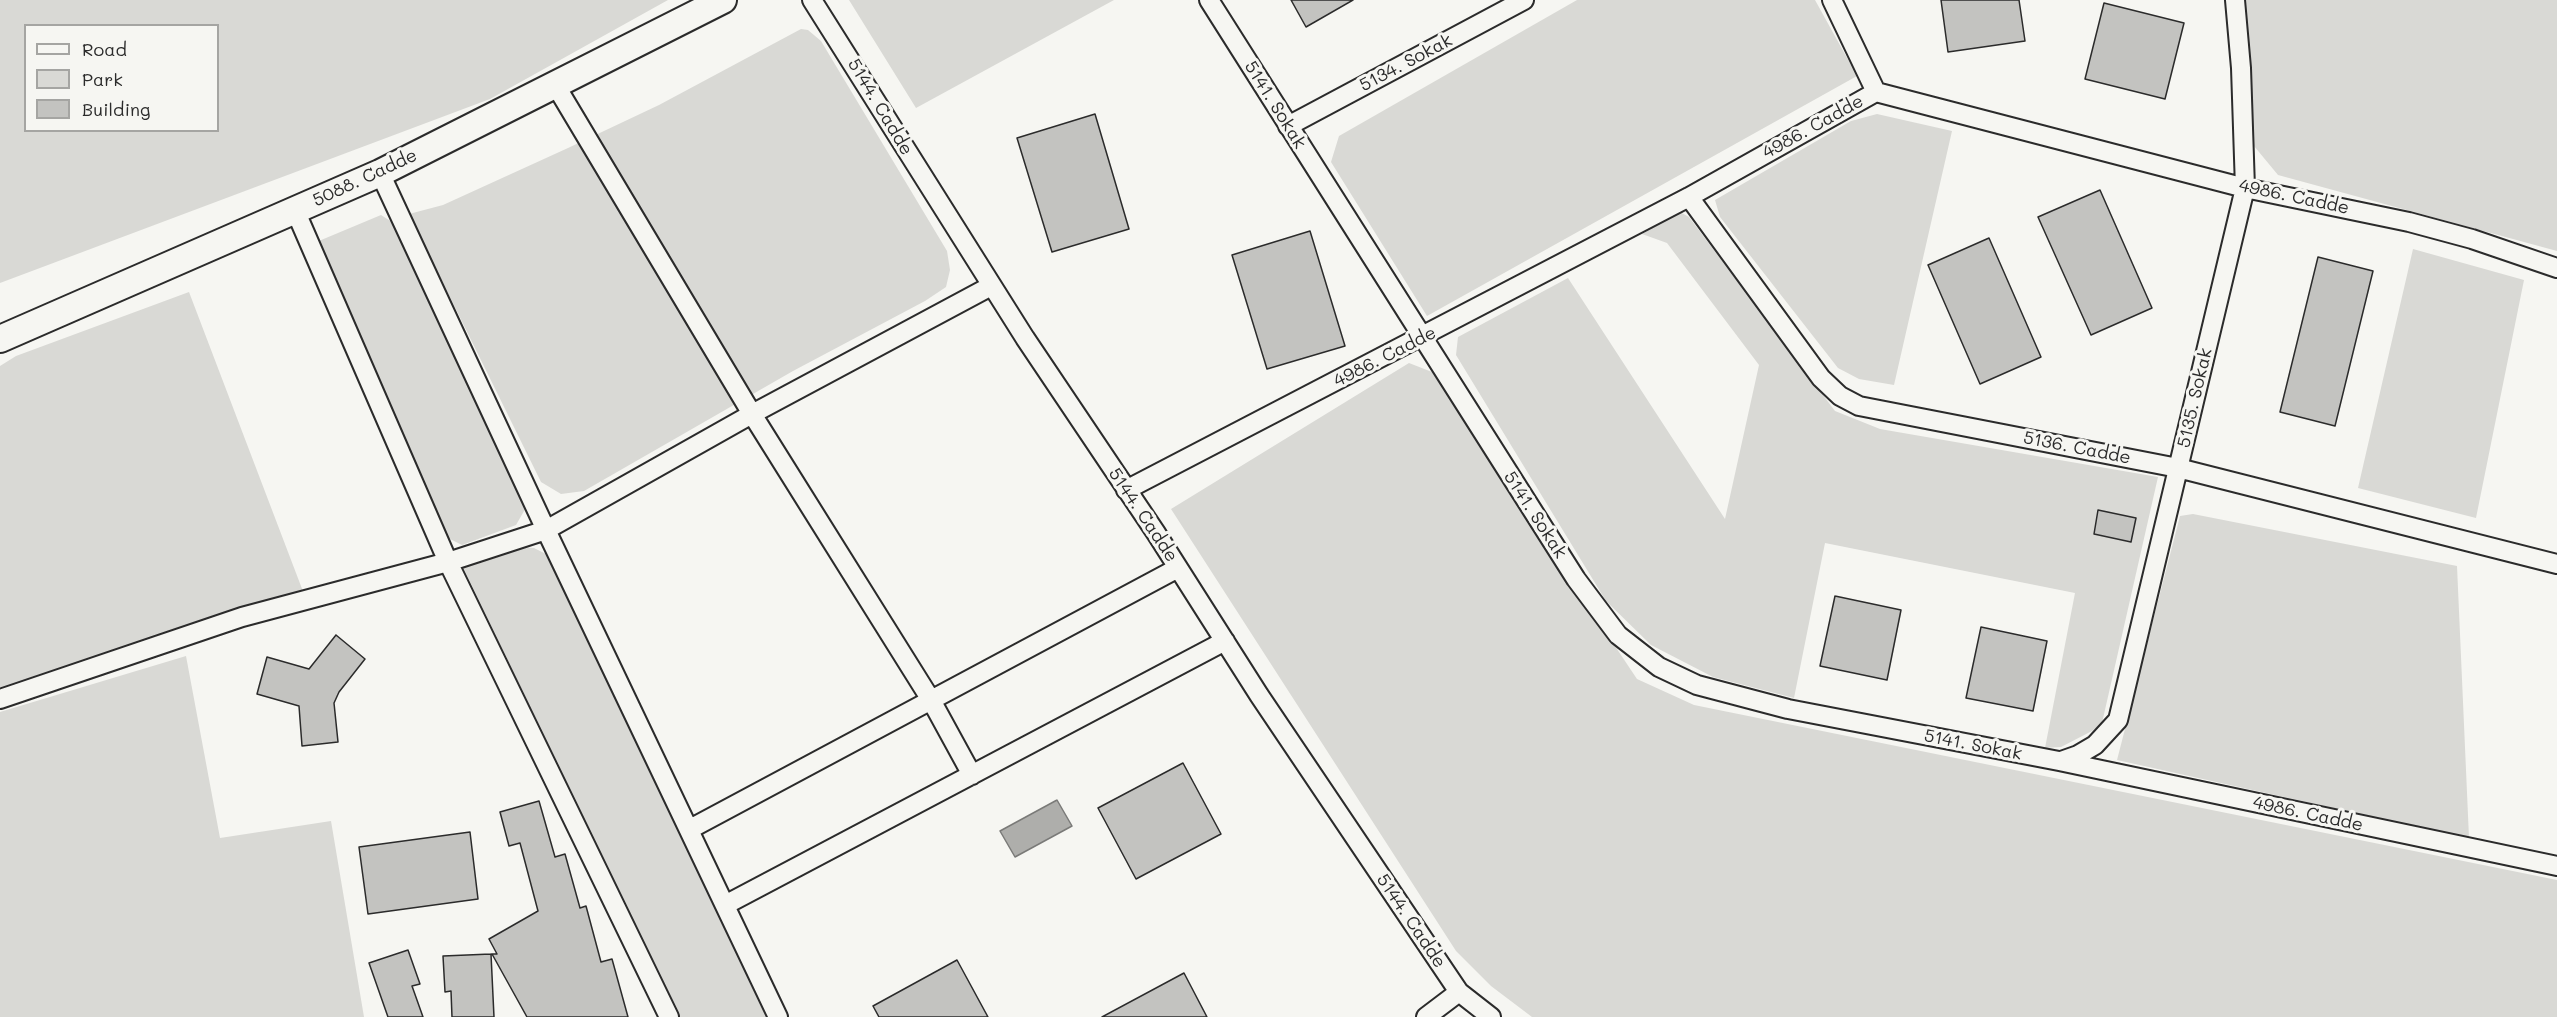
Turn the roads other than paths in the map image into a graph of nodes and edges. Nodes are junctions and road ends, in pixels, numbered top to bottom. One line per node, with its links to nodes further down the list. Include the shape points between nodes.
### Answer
1 (723, 0): 7 (street, 5088. Cadde)
2 (812, 0): 15 (street, 5144. Cadde)
3 (1209, 0): 9 (street, 5141. Sokak)
4 (1524, 0): 9 (street, 5134. Sokak)
5 (1832, 0): 8 (street)
6 (2235, 0): 11 (street, 5135. Sokak)
7 (556, 86): 10 (street, 5088. Cadde); 18 (street)
8 (1876, 92): 11 (street, 4986. Cadde); 12 (street, 4986. Cadde)
9 (1288, 126): 16 (street, 5141. Sokak)
10 (380, 172): 13 (street, 5088. Cadde); 21 (street)
11 (2245, 188): 14 (street, 4986. Cadde, via 2409,222); 19 (street, 5135. Sokak)
12 (1689, 197): 16 (street, 4986. Cadde); 19 (street, 5136. Cadde, via 1821,378 1840,396 1859,406)
13 (295, 210): 17 (street, 5088. Cadde); 22 (street)
14 (2557, 268)
15 (991, 286): 18 (street); 20 (street, 5144. Cadde)
16 (1421, 338): 20 (street, 4986. Cadde); 28 (street, 5141. Sokak, via 1576,579 1618,635 1659,667 1697,685 1788,709)
17 (0, 339)
18 (752, 414): 21 (street); 27 (street)
19 (2178, 468): 23 (street, 5136. Cadde); 28 (street, 5135. Sokak, via 2118,720 2095,745)
20 (1126, 490): 24 (street, 5144. Cadde)
21 (546, 530): 22 (street); 30 (street)
22 (448, 562): 26 (street, via 242,617); 34 (street)
23 (2557, 564)
24 (1178, 568): 25 (street, 5144. Cadde); 27 (street)
25 (1225, 641): 29 (street); 33 (street, 5144. Cadde)
26 (0, 699)
27 (931, 700): 29 (street); 30 (street)
28 (2059, 761): 31 (street, 4986. Cadde)
29 (972, 775): 32 (street)
30 (690, 829): 32 (street)
31 (2557, 866)
32 (725, 905): 35 (street)
33 (1459, 992): 36 (street); 37 (street, 5144. Cadde)
34 (669, 1017)
35 (778, 1017)
36 (1426, 1017)
37 (1491, 1017)

